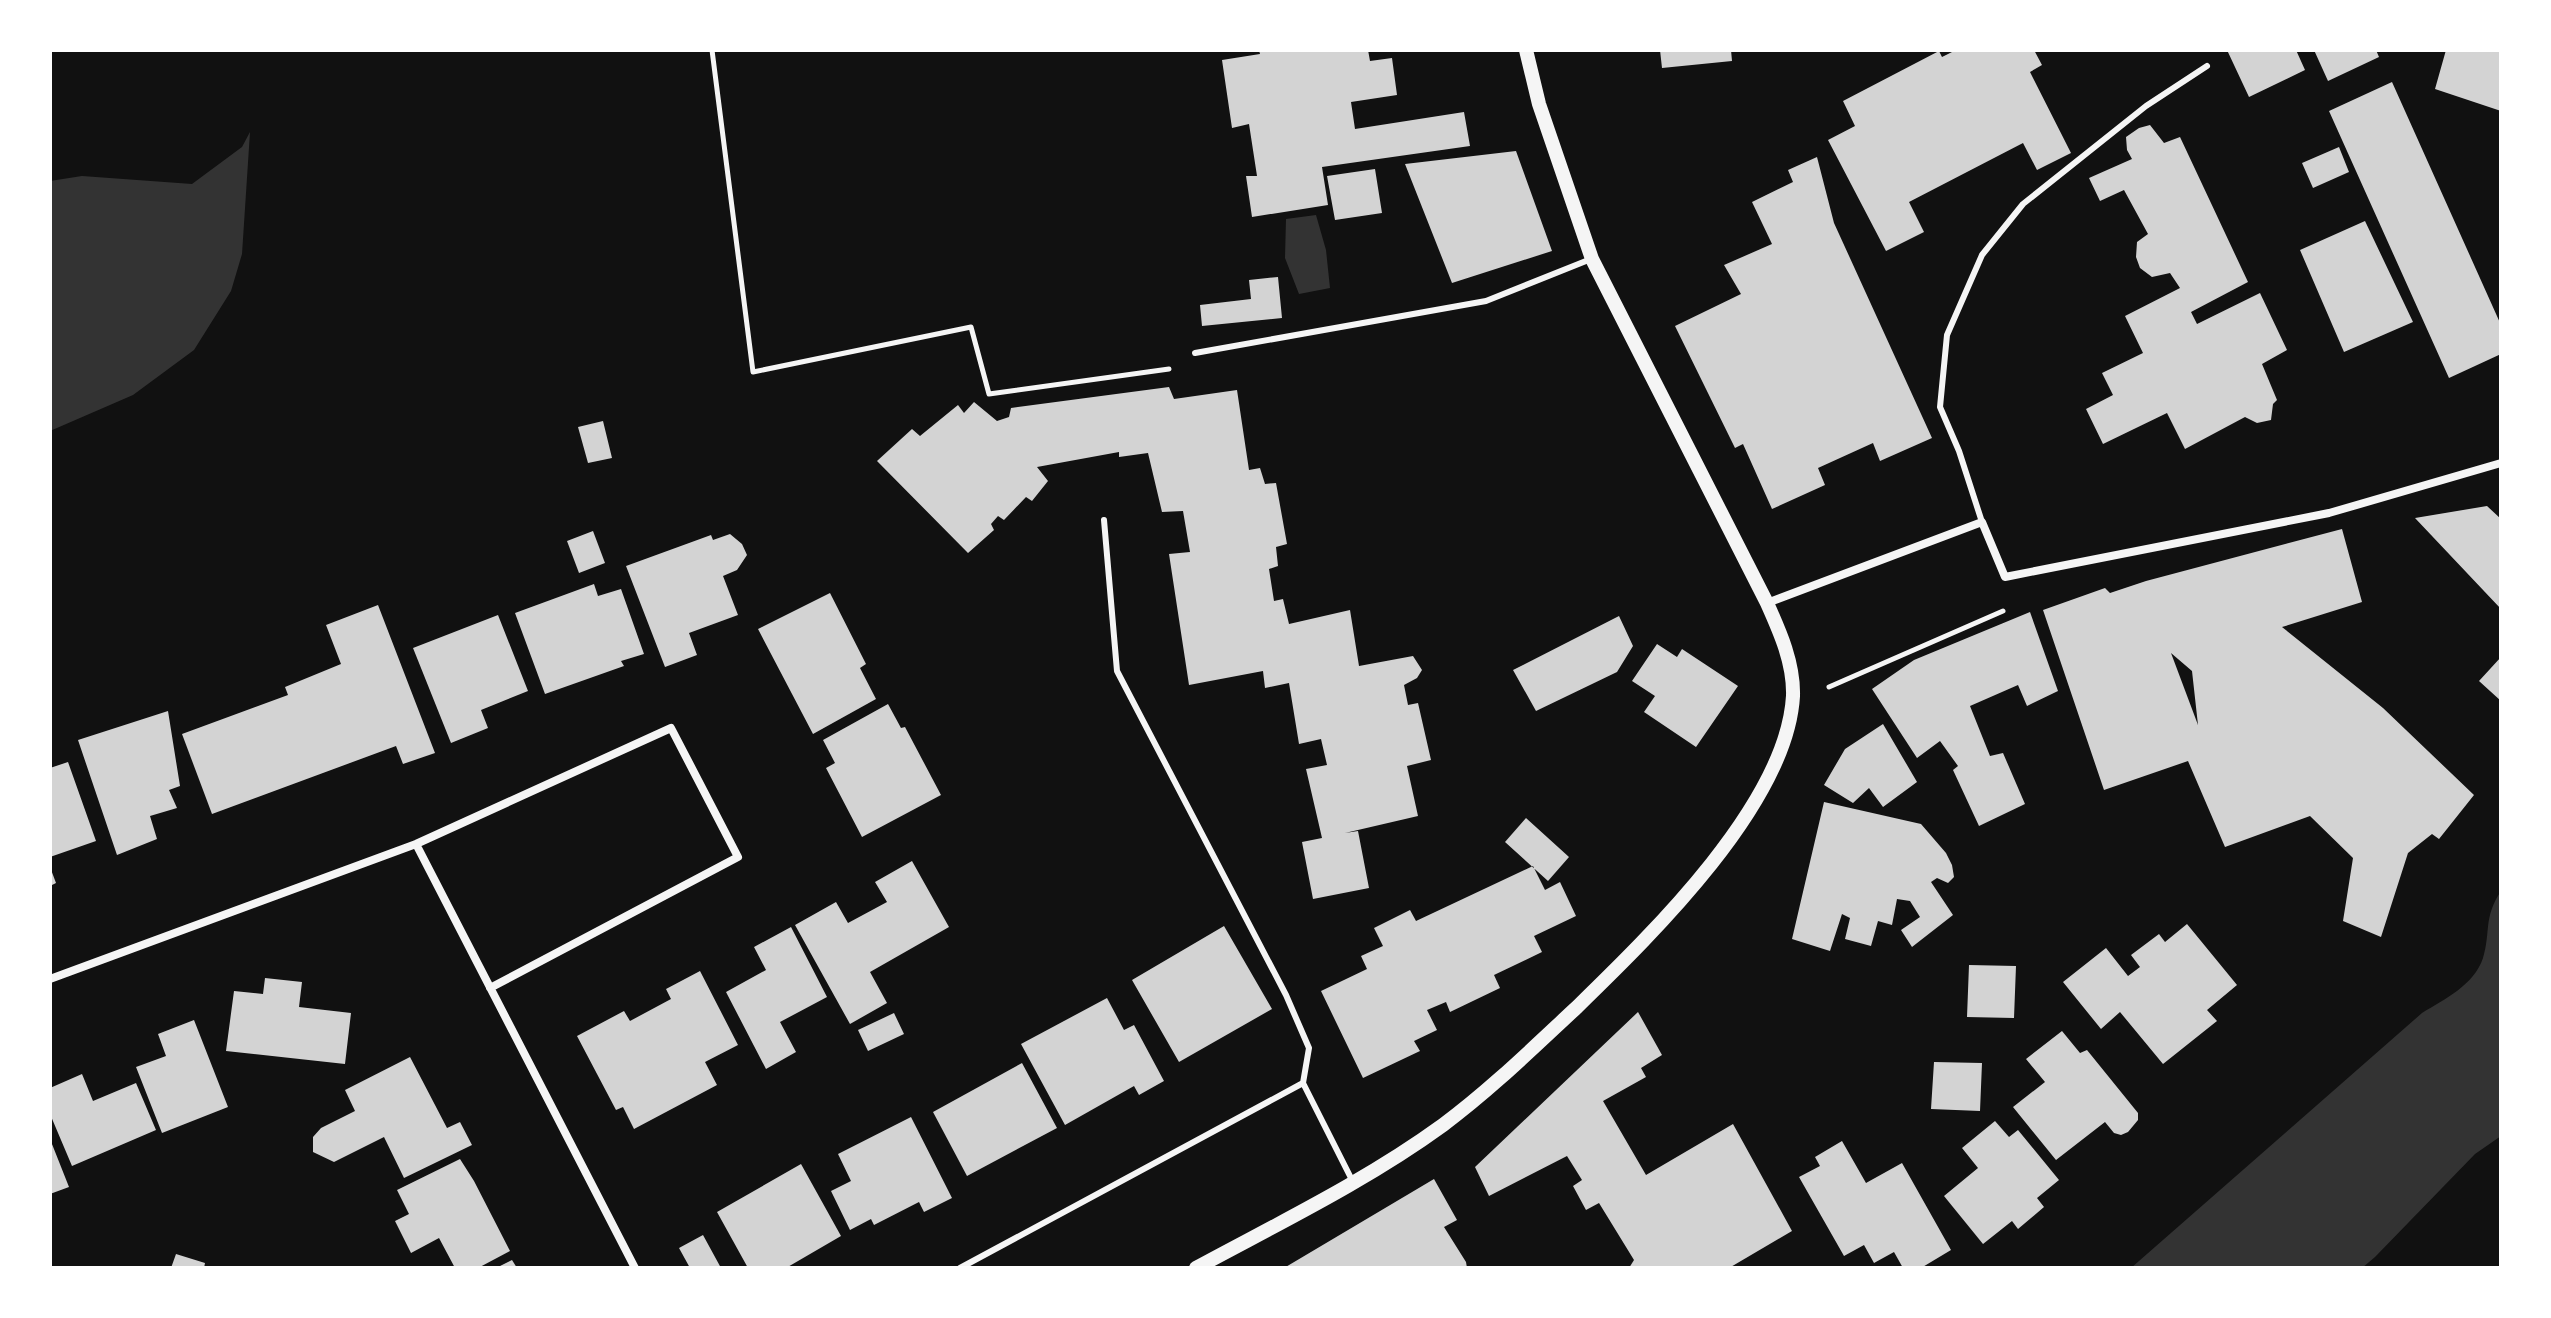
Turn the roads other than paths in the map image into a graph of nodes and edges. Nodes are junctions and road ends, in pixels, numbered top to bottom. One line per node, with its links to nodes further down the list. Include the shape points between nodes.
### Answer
1 (1526, 50): 3 (street)
2 (2207, 66): 7 (lane, via 2146,106 2023,204 1982,255 1947,335 1940,407)
3 (1592, 259): 4 (lane, via 1486,301); 8 (street)
4 (1195, 353)
5 (2501, 463): 7 (street, via 2329,513 2005,577)
6 (1104, 520): 12 (lane, via 1117,671 1286,995 1309,1048)
7 (1982, 522): 8 (street)
8 (1767, 603): 13 (street, via 1786,645 1793,694 1787,736 1765,786 1716,857 1649,937 1506,1074 1441,1126)
9 (416, 844): 10 (street); 11 (street); 11 (street, via 671,728 718,818 738,857)
10 (50, 979)
11 (490, 988): 14 (street)
12 (1303, 1083): 13 (lane); 15 (lane)
13 (1354, 1183): 16 (street)
14 (635, 1268)
15 (960, 1268)
16 (1196, 1268)

